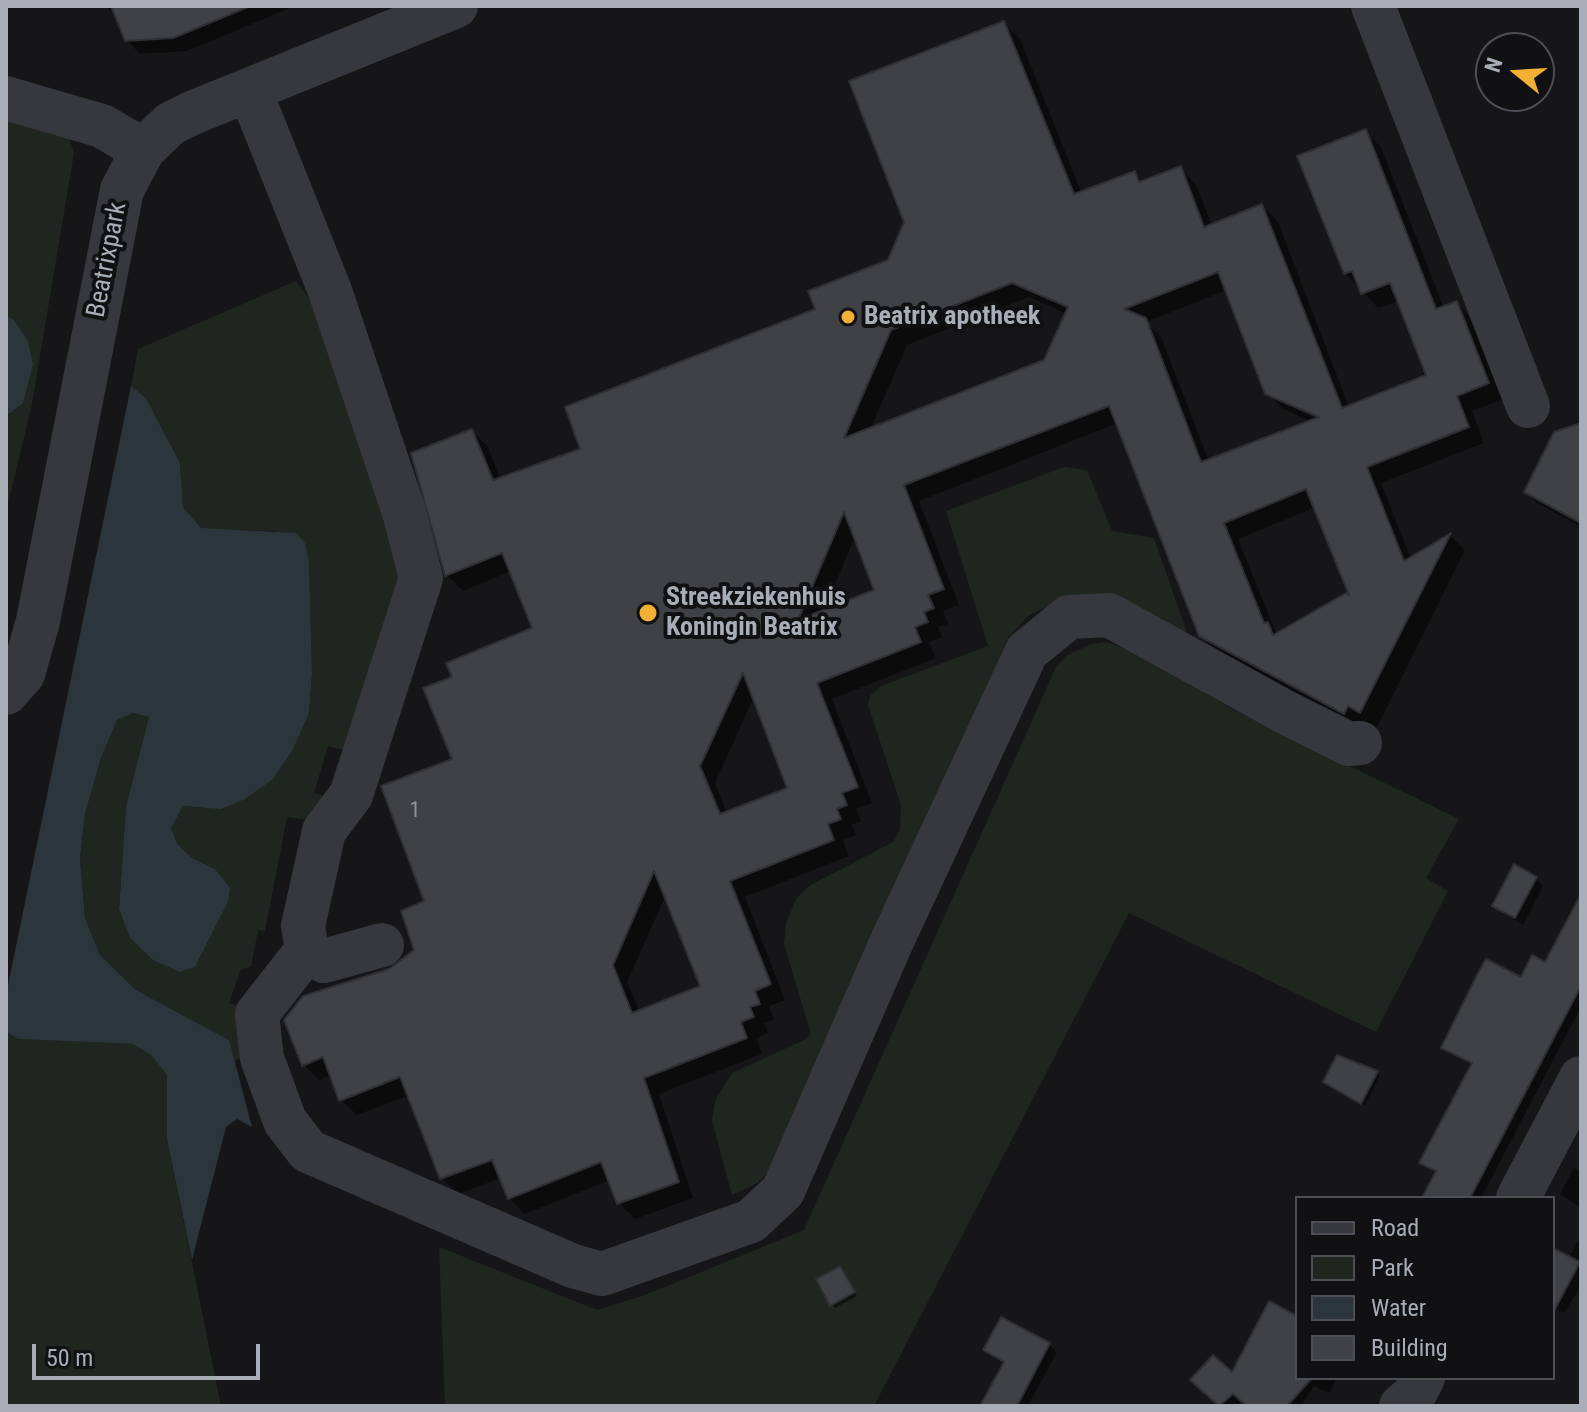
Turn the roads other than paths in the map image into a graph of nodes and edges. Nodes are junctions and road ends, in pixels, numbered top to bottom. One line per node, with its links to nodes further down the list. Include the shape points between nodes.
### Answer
1 (1373, 6): 6 (street)
2 (446, 8): 3 (street, Beatrixpark)
3 (250, 91): 5 (street, Beatrixpark, via 170,124); 10 (street, via 280,162 281,215 290,243 297,260 330,291 421,578 351,795 324,831 303,926)
4 (6, 98): 5 (street, via 102,126)
5 (143, 150): 7 (street, Beatrixpark, via 122,190 38,621 23,674)
6 (1528, 406)
7 (6, 693)
8 (1360, 743): 10 (street, via 1349,744 1285,712 1109,615 1069,617 1027,651 783,1191 751,1221 602,1274 308,1151 285,1121 262,1058 257,1014)
9 (382, 945): 10 (street, via 324,961)
10 (307, 950)
11 (1581, 1078): 12 (street)
12 (1519, 1196)
13 (1422, 1380): 14 (street)
14 (1401, 1406)

